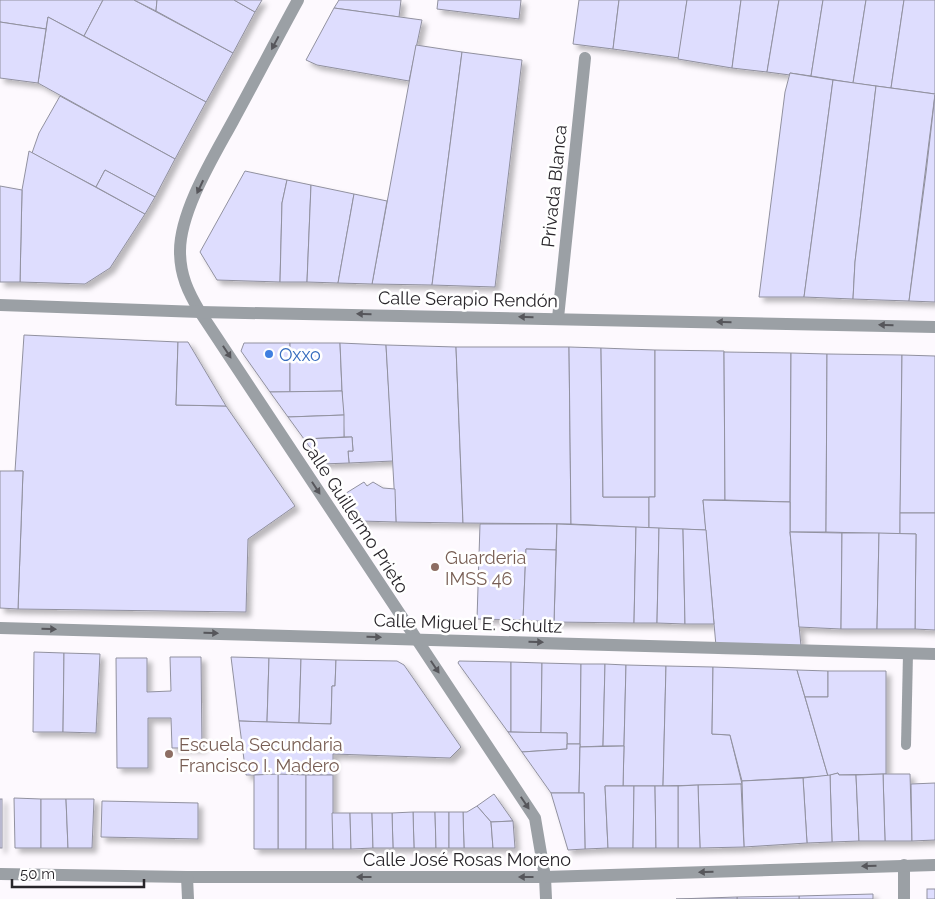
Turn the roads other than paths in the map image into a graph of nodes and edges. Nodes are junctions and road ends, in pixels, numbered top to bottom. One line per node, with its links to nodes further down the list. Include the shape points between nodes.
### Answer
1 (298, 0): 4 (street, Calle Guillermo Prieto, one-way to 4, via 211,163 182,232 182,271 187,289)
2 (584, 58): 5 (street, Privada Blanca)
3 (0, 304): 4 (street, Calle Serapio Rendón)
4 (200, 312): 5 (street, Calle Serapio Rendón, one-way to 4); 8 (street, Calle Guillermo Prieto, one-way to 8)
5 (558, 318): 6 (street, Calle Serapio Rendón, one-way to 5)
6 (935, 326)
7 (0, 628): 8 (street, Calle Miguel E. Schultz, one-way to 8)
8 (415, 638): 9 (street, Calle Miguel E. Schultz, one-way to 9); 16 (street, Calle Guillermo Prieto, one-way to 16, via 535,818)
9 (908, 654): 10 (street, Calle Miguel E. Schultz); 11 (lane)
10 (935, 654)
11 (906, 744)
12 (935, 864): 13 (street, Calle José Rosas Moreno)
13 (904, 865): 16 (street, Calle José Rosas Moreno, one-way to 16); 19 (street)
14 (0, 874): 15 (street, Calle José Rosas Moreno)
15 (187, 877): 16 (street, Calle José Rosas Moreno, one-way to 15); 17 (street)
16 (546, 877): 18 (street, Calle Guillermo Prieto)
17 (188, 899)
18 (546, 899)
19 (904, 899)

